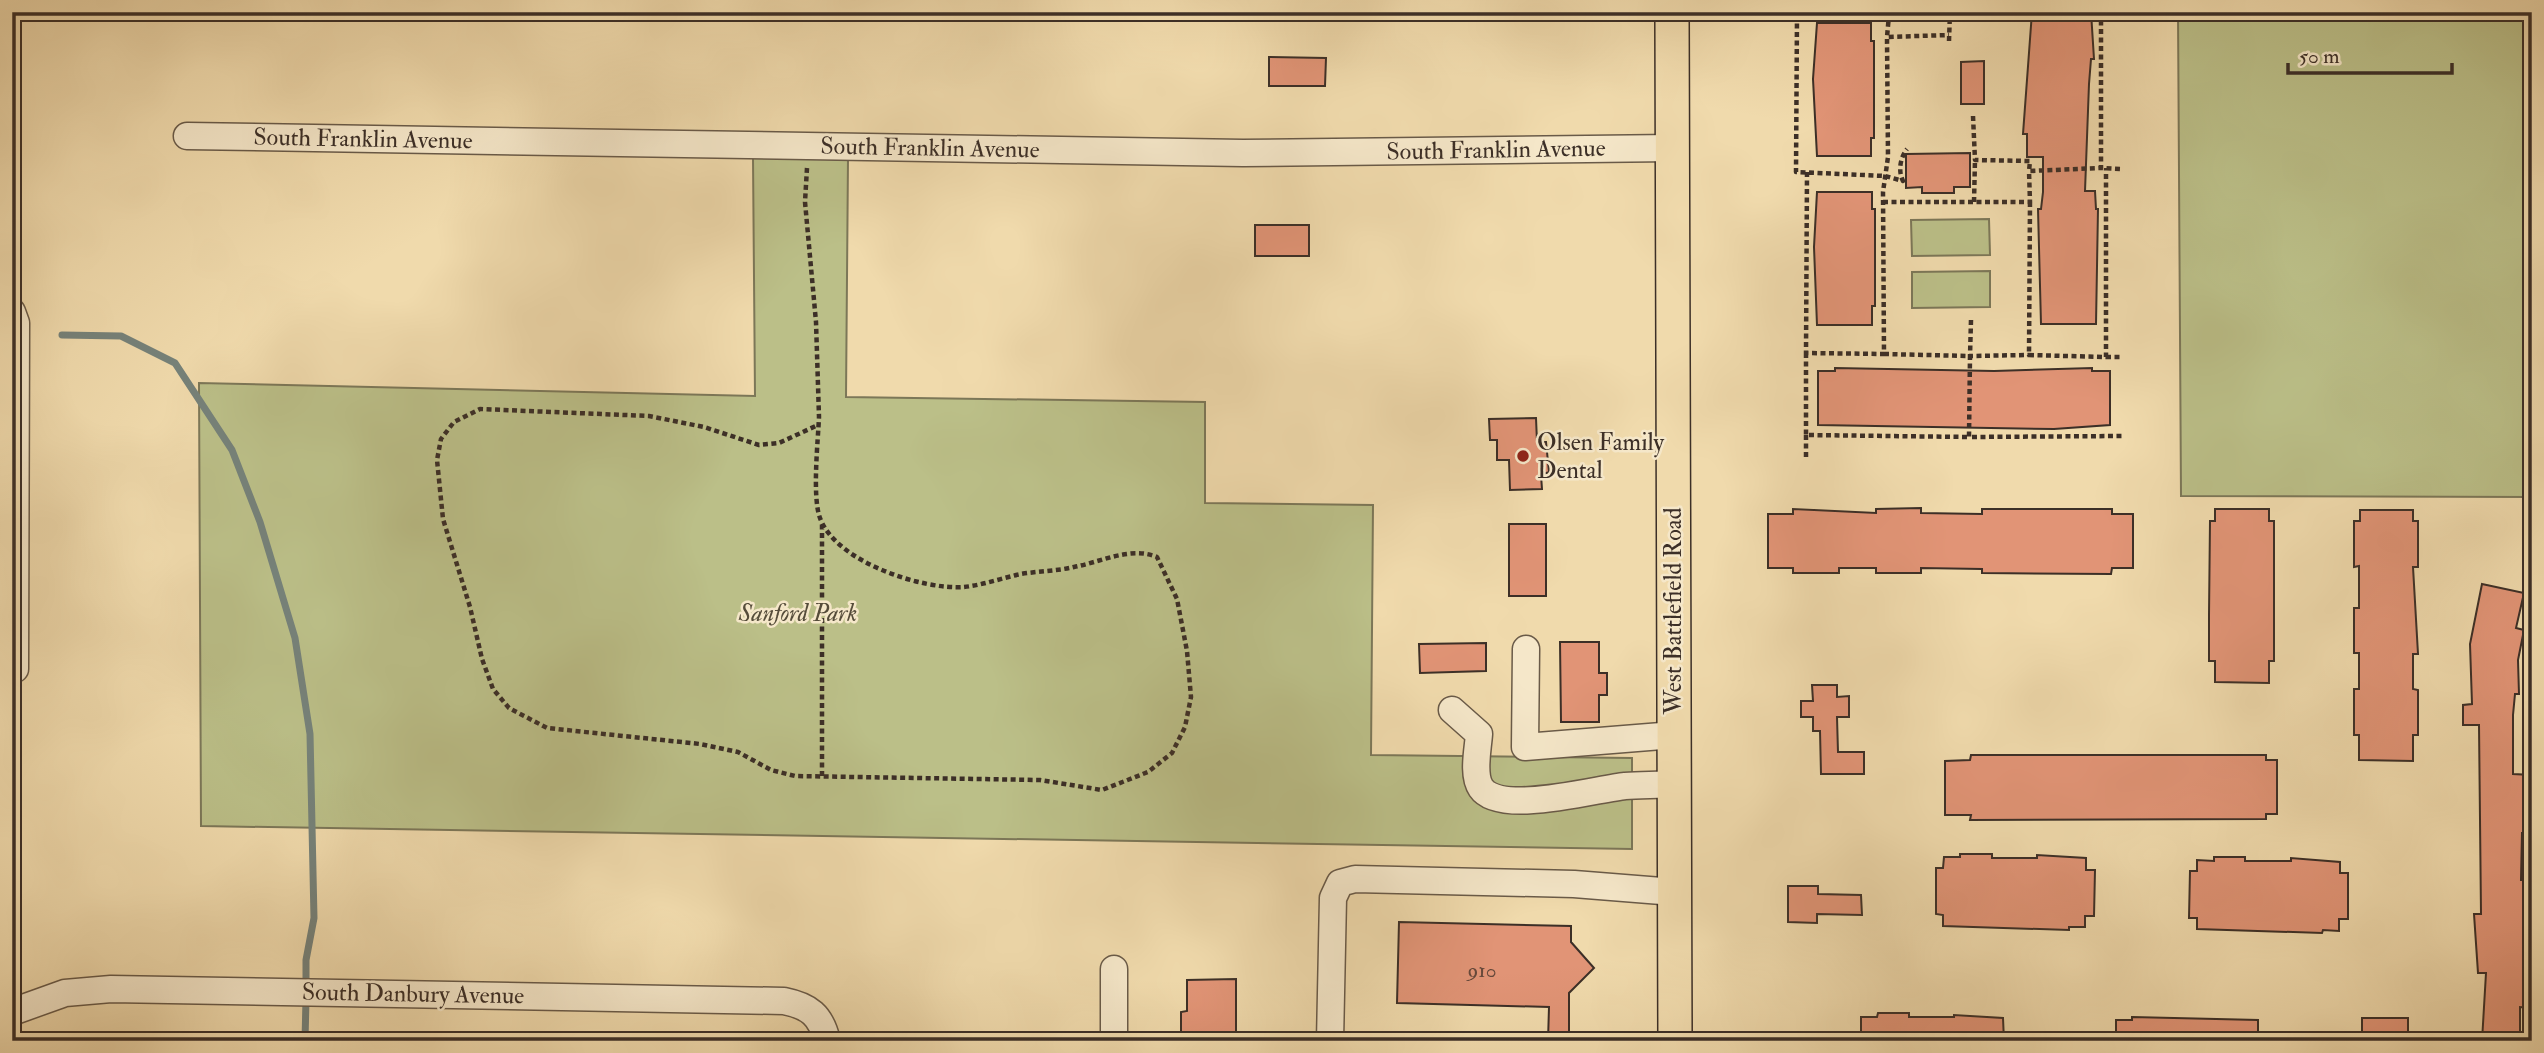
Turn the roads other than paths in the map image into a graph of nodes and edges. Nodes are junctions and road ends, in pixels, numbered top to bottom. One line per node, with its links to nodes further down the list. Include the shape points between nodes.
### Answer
1 (1672, 12): 3 (main road, West Battlefield Road)
2 (187, 136): 3 (street, South Franklin Avenue, via 1243,153)
3 (1672, 148): 8 (main road, West Battlefield Road)
4 (13, 312): 6 (street)
5 (1526, 649): 8 (street, via 1525,747)
6 (15, 669)
7 (1452, 710): 9 (street, via 1479,734 1477,779 1485,793 1499,798 1544,799 1623,786)
8 (1674, 735): 9 (main road, West Battlefield Road)
9 (1674, 784): 10 (main road, West Battlefield Road)
10 (1674, 892): 15 (street, via 1495,882 1355,879 1340,883 1333,898); 16 (main road, West Battlefield Road)
11 (1114, 969): 14 (street)
12 (12, 1012): 13 (street, South Danbury Avenue, via 44,998 87,989 784,1001 802,1004 815,1013)
13 (827, 1041)
14 (1114, 1041)
15 (1330, 1041)
16 (1675, 1041)

